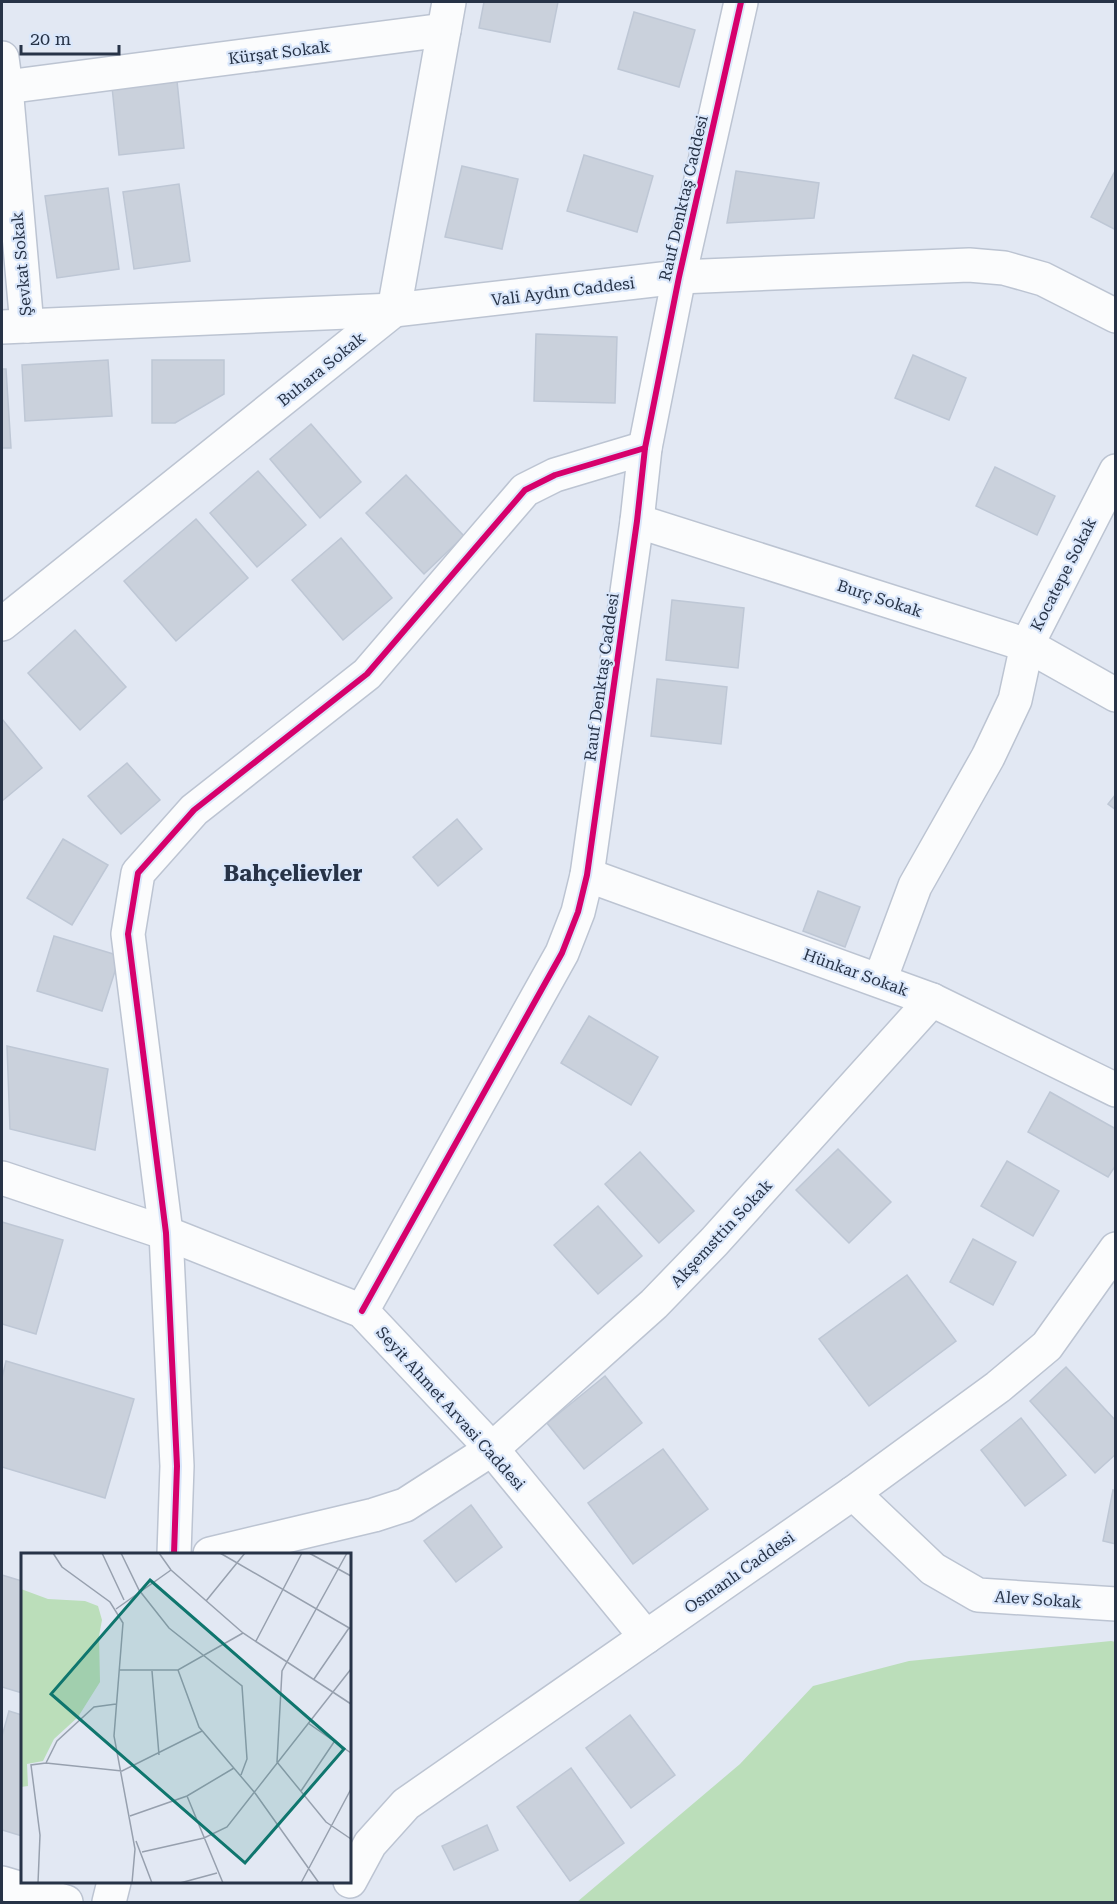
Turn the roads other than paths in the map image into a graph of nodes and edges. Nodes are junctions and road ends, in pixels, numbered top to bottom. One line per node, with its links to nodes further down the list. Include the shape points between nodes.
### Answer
1 (741, 2): 4 (street, Rauf Denktaş Caddesi)
2 (447, 16): 3 (street, Kürşat Sokak); 5 (street)
3 (4, 72): 7 (street, Şevkat Sokak)
4 (679, 278): 5 (street, Vali Aydın Caddesi); 6 (street, Vali Aydın Caddesi, via 969,266 1004,268 1043,279); 8 (street, Rauf Denktaş Caddesi)
5 (394, 310): 7 (street, Vali Aydın Caddesi); 11 (street, Buhara Sokak)
6 (1116, 316)
7 (14, 327)
8 (645, 448): 10 (street, Rauf Denktaş Caddesi); 19 (street, via 555,475 525,490 367,674 194,810 138,873 128,934)
9 (1116, 471): 12 (street, Kocatepe Sokak)
10 (637, 521): 12 (street, Burç Sokak); 14 (street, Rauf Denktaş Caddesi)
11 (2, 624)
12 (1027, 645): 13 (street, Burç Sokak); 15 (street, Kocatepe Sokak, via 1015,700 915,886)
13 (1116, 694)
14 (587, 874): 15 (street, Hünkar Sokak); 21 (street, Rauf Denktaş Caddesi, via 562,953)
15 (880, 980): 16 (street, Hünkar Sokak)
16 (932, 999): 17 (street, Hünkar Sokak); 22 (street, Akşemsttin Sokak, via 662,1296)
17 (1116, 1090)
18 (2, 1178): 19 (street, Seyit Ahmet Arvasi Caddesi)
19 (165, 1233): 21 (street, Seyit Ahmet Arvasi Caddesi); 24 (street, via 177,1466)
20 (1116, 1249): 23 (street, Osmanlı Caddesi, via 1047,1346 998,1387)
21 (362, 1311): 22 (street, Seyit Ahmet Arvasi Caddesi)
22 (492, 1449): 25 (street, Akşemsttin Sokak, via 405,1505); 27 (street, Seyit Ahmet Arvasi Caddesi)
23 (853, 1493): 26 (street, Alev Sokak, via 933,1569 978,1595); 27 (street, Osmanlı Caddesi)
24 (174, 1553)
25 (214, 1553)
26 (1116, 1604)
27 (646, 1637): 28 (street, Osmanlı Caddesi, via 406,1804 370,1844)
28 (351, 1877)
29 (2, 1883): 32 (street)
30 (114, 1883): 33 (street)
31 (348, 1883): 34 (street, Osmanlı Caddesi)
32 (66, 1902)
33 (109, 1902)
34 (341, 1902)

